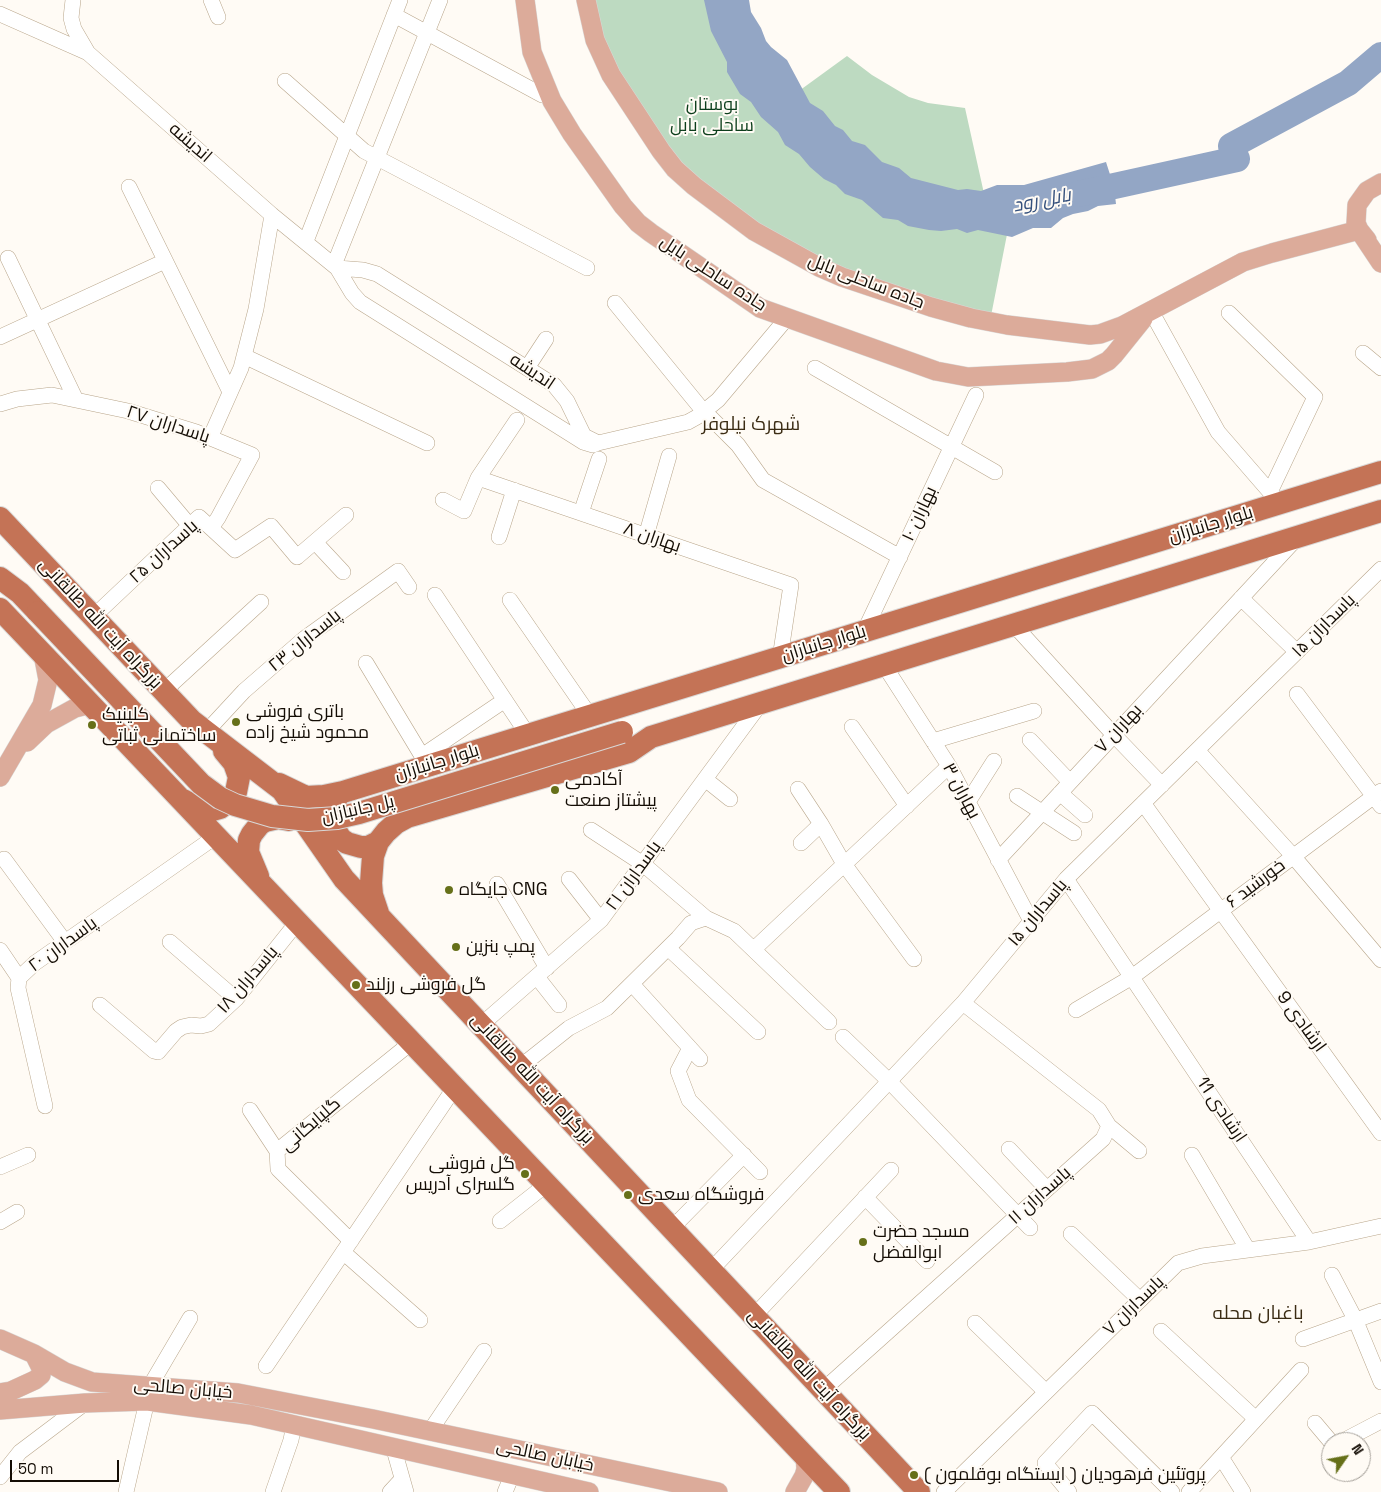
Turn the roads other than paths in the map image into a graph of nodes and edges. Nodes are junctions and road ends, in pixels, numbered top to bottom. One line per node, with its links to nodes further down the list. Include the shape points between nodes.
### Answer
1 (73, 0): 11 (street, اندیشه, via 71,18)
2 (211, 0): 9 (street)
3 (400, 0): 8 (street)
4 (440, 0): 10 (street)
5 (525, 0): 28 (main road, جاده ساحلی بایل, via 532,52 552,101 631,216 650,233 750,302)
6 (586, 0): 26 (main road, جاده ساحلی بابل, via 595,40 611,75 661,152 694,186 754,231 789,252 819,267 931,307 1007,325 1090,335 1114,329)
7 (0, 14): 11 (street)
8 (394, 15): 10 (street); 18 (street)
9 (218, 16)
10 (427, 33): 13 (street); 23 (street)
11 (88, 53): 16 (street, اندیشه)
12 (284, 81): 24 (street, via 364,151)
13 (542, 95)
14 (1381, 184): 17 (main road, via 1367,192 1357,206)
15 (130, 187): 21 (street)
16 (272, 215): 18 (street, اندیشه); 33 (street, via 256,309)
17 (1359, 230): 19 (main road, via 1371,243); 22 (main road); 26 (main road, جاده ساحلی بابل, via 1250,260)
18 (306, 241): 23 (street, اندیشه)
19 (1381, 247)
20 (8, 258): 29 (street)
21 (165, 261): 29 (street); 38 (street)
22 (1381, 263)
23 (336, 267): 34 (street, اندیشه, via 376,274); 44 (street, اندیشه, via 360,302)
24 (587, 268)
25 (615, 303): 42 (street)
26 (1151, 311): 37 (main road, جاده ساحلی بابل, via 1108,361 1092,369); 55 (street, via 1218,432)
27 (1230, 313): 55 (street, via 1316,397)
28 (787, 318): 37 (main road, جاده ساحلی بایل, via 954,376); 42 (street, via 718,400)
29 (37, 320): 30 (street); 40 (street)
30 (0, 337)
31 (546, 339): 34 (street)
32 (1363, 353): 36 (street)
33 (244, 356): 38 (street); 46 (street)
34 (527, 368): 44 (street, اندیشه, via 559,390 567,401)
35 (816, 368): 47 (street)
36 (1381, 368)
37 (1067, 372)
38 (230, 392): 45 (street)
39 (976, 395): 47 (street, بهاران ۱۰)
40 (76, 400): 41 (street, پاسداران ۲۷, via 52,395); 45 (street, پاسداران ۲۷, via 128,411)
41 (0, 404)
42 (702, 409): 44 (street, via 688,422 598,443); 67 (street, via 738,445 763,480)
43 (517, 420): 52 (street)
44 (577, 432)
45 (210, 438): 62 (street, پاسداران ۲۷, via 252,455)
46 (427, 443)
47 (952, 447): 50 (street); 67 (street, بهاران ۱۰)
48 (669, 456): 63 (street)
49 (599, 459): 58 (street)
50 (995, 472)
51 (1381, 472): 55 (highway, بلوار جانبازان)
52 (478, 478): 54 (street, بهاران ۸); 56 (street, via 464,511)
53 (158, 488): 61 (street)
54 (514, 490): 58 (street, بهاران ۸); 64 (street)
55 (1274, 498): 79 (highway, بلوار جانبازان)
56 (443, 500)
57 (1381, 512): 65 (highway)
58 (581, 513): 63 (street, بهاران ۸)
59 (346, 515): 66 (street, پاسداران ۲۵)
60 (0, 518): 77 (highway, بزرگراه آیت الله طالقانی)
61 (190, 526): 62 (street, پاسداران ۲۵, via 199,517); 77 (street, پاسداران ۲۵)
62 (211, 528): 66 (street, پاسداران ۲۵, via 235,550 271,526 297,557)
63 (646, 536): 82 (street, بهاران ۸, via 791,585)
64 (499, 537)
65 (1298, 537): 73 (street, بهاران ۷); 78 (highway)
66 (315, 542): 69 (street)
67 (900, 557): 79 (street, بهاران ۱۰)
68 (1381, 569): 80 (street, پاسداران ۱۵)
69 (343, 572)
70 (0, 578): 94 (highway, پل جانبازان, bridge, via 20,593 201,784 235,805 272,816 308,820 353,815)
71 (409, 587): 92 (street, پاسداران ۲۳, via 398,571 305,638)
72 (435, 595): 87 (street)
73 (1241, 598): 80 (street); 96 (street, بهاران ۷)
74 (510, 600): 91 (street)
75 (261, 602): 85 (street)
76 (0, 609): 81 (highway)
77 (93, 617): 85 (highway, بزرگراه آیت الله طالقانی)
78 (1014, 625): 84 (highway); 96 (street)
79 (864, 632): 82 (highway, بلوار جانبازان)
80 (1297, 652): 100 (street, پاسداران ۱۵)
81 (43, 654): 89 (highway); 101 (main road, via 48,680 42,705)
82 (780, 658): 91 (highway, بلوار جانبازان)
83 (366, 663): 102 (street)
84 (884, 665): 88 (highway); 99 (street, بهاران ۳)
85 (164, 691): 92 (highway, بزرگراه آیت الله طالقانی)
86 (1297, 694): 113 (street)
87 (505, 700): 95 (street); 102 (street)
88 (761, 702): 97 (highway); 107 (street, پاسداران ۲۱)
89 (91, 704): 101 (main road, via 75,708 46,724); 115 (highway)
90 (1034, 712): 99 (street)
91 (590, 716): 95 (highway, بلوار جانبازان)
92 (199, 726): 106 (highway, بزرگراه آیت الله طالقانی); 115 (highway, via 234,763 238,785 227,804 213,810 198,808)
93 (852, 727): 118 (street)
94 (622, 732): 97 (main road)
95 (528, 735): 102 (highway, بلوار جانبازان)
96 (1114, 735): 108 (street); 109 (street, بهاران ۷)
97 (651, 737): 125 (highway, via 629,752 412,815 396,823)
98 (1030, 740): 109 (street)
99 (934, 742): 104 (street, بهاران ۳)
100 (1197, 750): 108 (street, پاسداران ۱۵); 127 (street)
101 (14, 755): 105 (main road)
102 (425, 761): 111 (highway, بلوار جانبازان)
103 (994, 761): 116 (street)
104 (950, 766): 116 (street, بهاران ۳); 118 (street)
105 (0, 777)
106 (269, 778): 111 (highway, بلوار جانبازان, via 306,797); 132 (highway, بزرگراه آیت الله طالقانی, via 282,790)
107 (705, 779): 114 (street); 130 (street, پاسداران ۲۱)
108 (1162, 785): 117 (street, پاسداران ۱۵)
109 (1065, 787): 119 (street, بهاران ۷); 120 (street)
110 (798, 789): 121 (street)
111 (343, 792): 125 (highway, via 332,811 332,826 340,839 354,846)
112 (1018, 796): 119 (street)
113 (1379, 797): 127 (street, خورشید ۶)
114 (730, 799)
115 (182, 800): 124 (highway)
116 (968, 802): 129 (street, بهاران ۳)
117 (1143, 803): 134 (street, پاسداران ۱۵); 137 (street, ارشادی 9)
118 (907, 806): 131 (street)
119 (1042, 812): 123 (street); 129 (street, بهاران ۷)
120 (1085, 815)
121 (821, 824): 126 (street); 131 (street)
122 (591, 830): 130 (street)
123 (1074, 833)
124 (215, 837): 135 (highway); 143 (street, پاسداران ۲۰)
125 (378, 842): 138 (highway, via 370,871 372,895)
126 (801, 843)
127 (1293, 856): 137 (street, خورشید ۶); 149 (street)
128 (4, 859): 143 (street)
129 (998, 860): 141 (street, بهاران ۳)
130 (643, 864): 139 (street); 140 (street, پاسداران ۲۱)
131 (844, 864): 146 (street); 148 (street)
132 (339, 873): 135 (highway, via 300,827 290,820 278,818 260,824 249,840 248,852); 138 (highway, بزرگراه آیت الله طالقانی)
133 (569, 879): 140 (street)
134 (1066, 879): 141 (street, پاسداران ۱۵); 151 (street, ارشادی 11)
135 (260, 882): 142 (highway)
136 (497, 884): 150 (street)
137 (1221, 910): 151 (street, خورشید ۶); 172 (street, ارشادی 9)
138 (379, 916): 160 (highway, بزرگراه آیت الله طالقانی)
139 (706, 918): 145 (street, via 691,923); 146 (street, via 734,931)
140 (601, 920): 150 (street, پاسداران ۲۱)
141 (1031, 921): 155 (street, پاسداران ۱۵)
142 (300, 924): 154 (street, پاسداران ۱۸, via 291,930); 163 (highway)
143 (65, 942): 152 (street, پاسداران ۲۰)
144 (170, 942): 154 (street)
145 (668, 948): 153 (street); 161 (street)
146 (754, 949): 159 (street)
147 (0, 950): 152 (street)
148 (914, 959)
149 (1381, 960)
150 (542, 972): 157 (street); 160 (street, پاسداران ۲۱)
151 (1132, 977): 158 (street, خورشید ۶); 193 (street, ارشادی 11)
152 (19, 978): 169 (street, پاسداران ۲۰, via 18,988)
153 (632, 984): 164 (street); 166 (street, via 607,1008 570,1028)
154 (236, 999): 156 (street, پاسداران ۱۸, via 209,1024 182,1027 158,1052)
155 (963, 1003): 167 (street, پاسداران ۱۵); 171 (street, via 1099,1110)
156 (100, 1005)
157 (560, 1005)
158 (1076, 1010)
159 (829, 1022)
160 (481, 1025): 166 (highway, بزرگراه آیت الله طالقانی)
161 (758, 1032)
162 (843, 1037): 167 (street)
163 (412, 1042): 168 (highway); 174 (street, گلپایگانی)
164 (690, 1048): 165 (street); 177 (street, via 678,1071 689,1100)
165 (700, 1059)
166 (520, 1067): 190 (highway, بزرگراه آیت الله طالقانی)
167 (889, 1081): 186 (street); 197 (street, پاسداران ۱۵)
168 (455, 1087): 182 (highway); 194 (street)
169 (45, 1106)
170 (250, 1110): 174 (street)
171 (1109, 1126): 175 (street); 183 (street, پاسداران ١١, via 1103,1139)
172 (1381, 1133)
173 (1009, 1149): 183 (street)
174 (277, 1151): 194 (street, گلپایگانی, via 278,1169)
175 (1139, 1151)
176 (28, 1154): 179 (street)
177 (744, 1155): 181 (street); 190 (street)
178 (1192, 1155): 195 (street)
179 (0, 1167)
180 (891, 1170): 184 (street)
181 (760, 1172)
182 (547, 1184): 187 (street); 231 (highway)
183 (1048, 1189): 186 (street, پاسداران ١١)
184 (865, 1197): 196 (street); 201 (street)
185 (17, 1212): 188 (street)
186 (1017, 1216): 191 (street); 215 (street, پاسداران ١١)
187 (500, 1221)
188 (0, 1222)
189 (1380, 1227): 193 (street, پاسداران ۷)
190 (672, 1228): 197 (highway, بزرگراه آیت الله طالقانی)
191 (1030, 1228)
192 (1071, 1234): 199 (street)
193 (1309, 1242): 195 (street, پاسداران ۷)
194 (347, 1246): 204 (street, گلپایگانی); 211 (street)
195 (1248, 1250): 199 (street, پاسداران ۷, via 1178,1262)
196 (927, 1261)
197 (711, 1270): 201 (highway, بزرگراه آیت الله طالقانی)
198 (1332, 1275): 203 (street)
199 (1140, 1300): 216 (street, پاسداران ۷)
200 (1381, 1311): 203 (street)
201 (754, 1316): 215 (highway, بزرگراه آیت الله طالقانی)
202 (190, 1318): 218 (street)
203 (1355, 1319): 207 (street); 214 (street)
204 (420, 1320)
205 (975, 1323): 216 (street)
206 (1162, 1331): 221 (street)
207 (1303, 1339)
208 (0, 1340): 210 (main road, خيابان صالحی)
209 (484, 1351): 226 (street)
210 (34, 1354): 213 (main road, خيابان صالحی, via 65,1372); 217 (main road, via 41,1375 11,1391)
211 (266, 1366)
212 (1301, 1370): 221 (street)
213 (92, 1382): 218 (main road, خيابان صالحی); 219 (main road)
214 (1381, 1382)
215 (824, 1390): 243 (highway, بزرگراه آیت الله طالقانی)
216 (1046, 1392): 244 (street, پاسداران ۷)
217 (0, 1393)
218 (149, 1393): 219 (main road, خيابان صالحی); 222 (main road, خيابان صالحی, via 238,1393); 225 (main road, خيابان صالحی); 236 (street)
219 (85, 1403): 220 (main road, خيابان صالحی); 233 (street, via 20,1452)
220 (0, 1410)
221 (1256, 1418): 232 (street)
222 (372, 1419): 226 (main road, خیابان صالحی)
223 (1381, 1421): 228 (street)
224 (1315, 1423): 227 (street)
225 (294, 1424): 229 (main road, خيابان صالحی); 237 (street)
226 (430, 1431): 240 (main road, خیابان صالحی)
227 (1323, 1432)
228 (1360, 1432)
229 (366, 1441): 230 (main road, خیابان صالحی)
230 (392, 1446): 234 (main road, خیابان صالحی); 235 (street)
231 (805, 1456): 241 (main road, via 804,1476); 242 (highway)
232 (1221, 1457): 247 (street); 248 (street)
233 (0, 1477)
234 (508, 1483): 239 (main road, خیابان صالحی)
235 (404, 1485): 238 (street)
236 (126, 1492)
237 (273, 1492)
238 (390, 1492)
239 (589, 1492)
240 (718, 1492)
241 (794, 1492)
242 (839, 1492)
243 (919, 1492)
244 (944, 1492)
245 (1068, 1492): 246 (street, via 1045,1463 1092,1413)
246 (1172, 1492)
247 (1189, 1492)
248 (1243, 1492)

